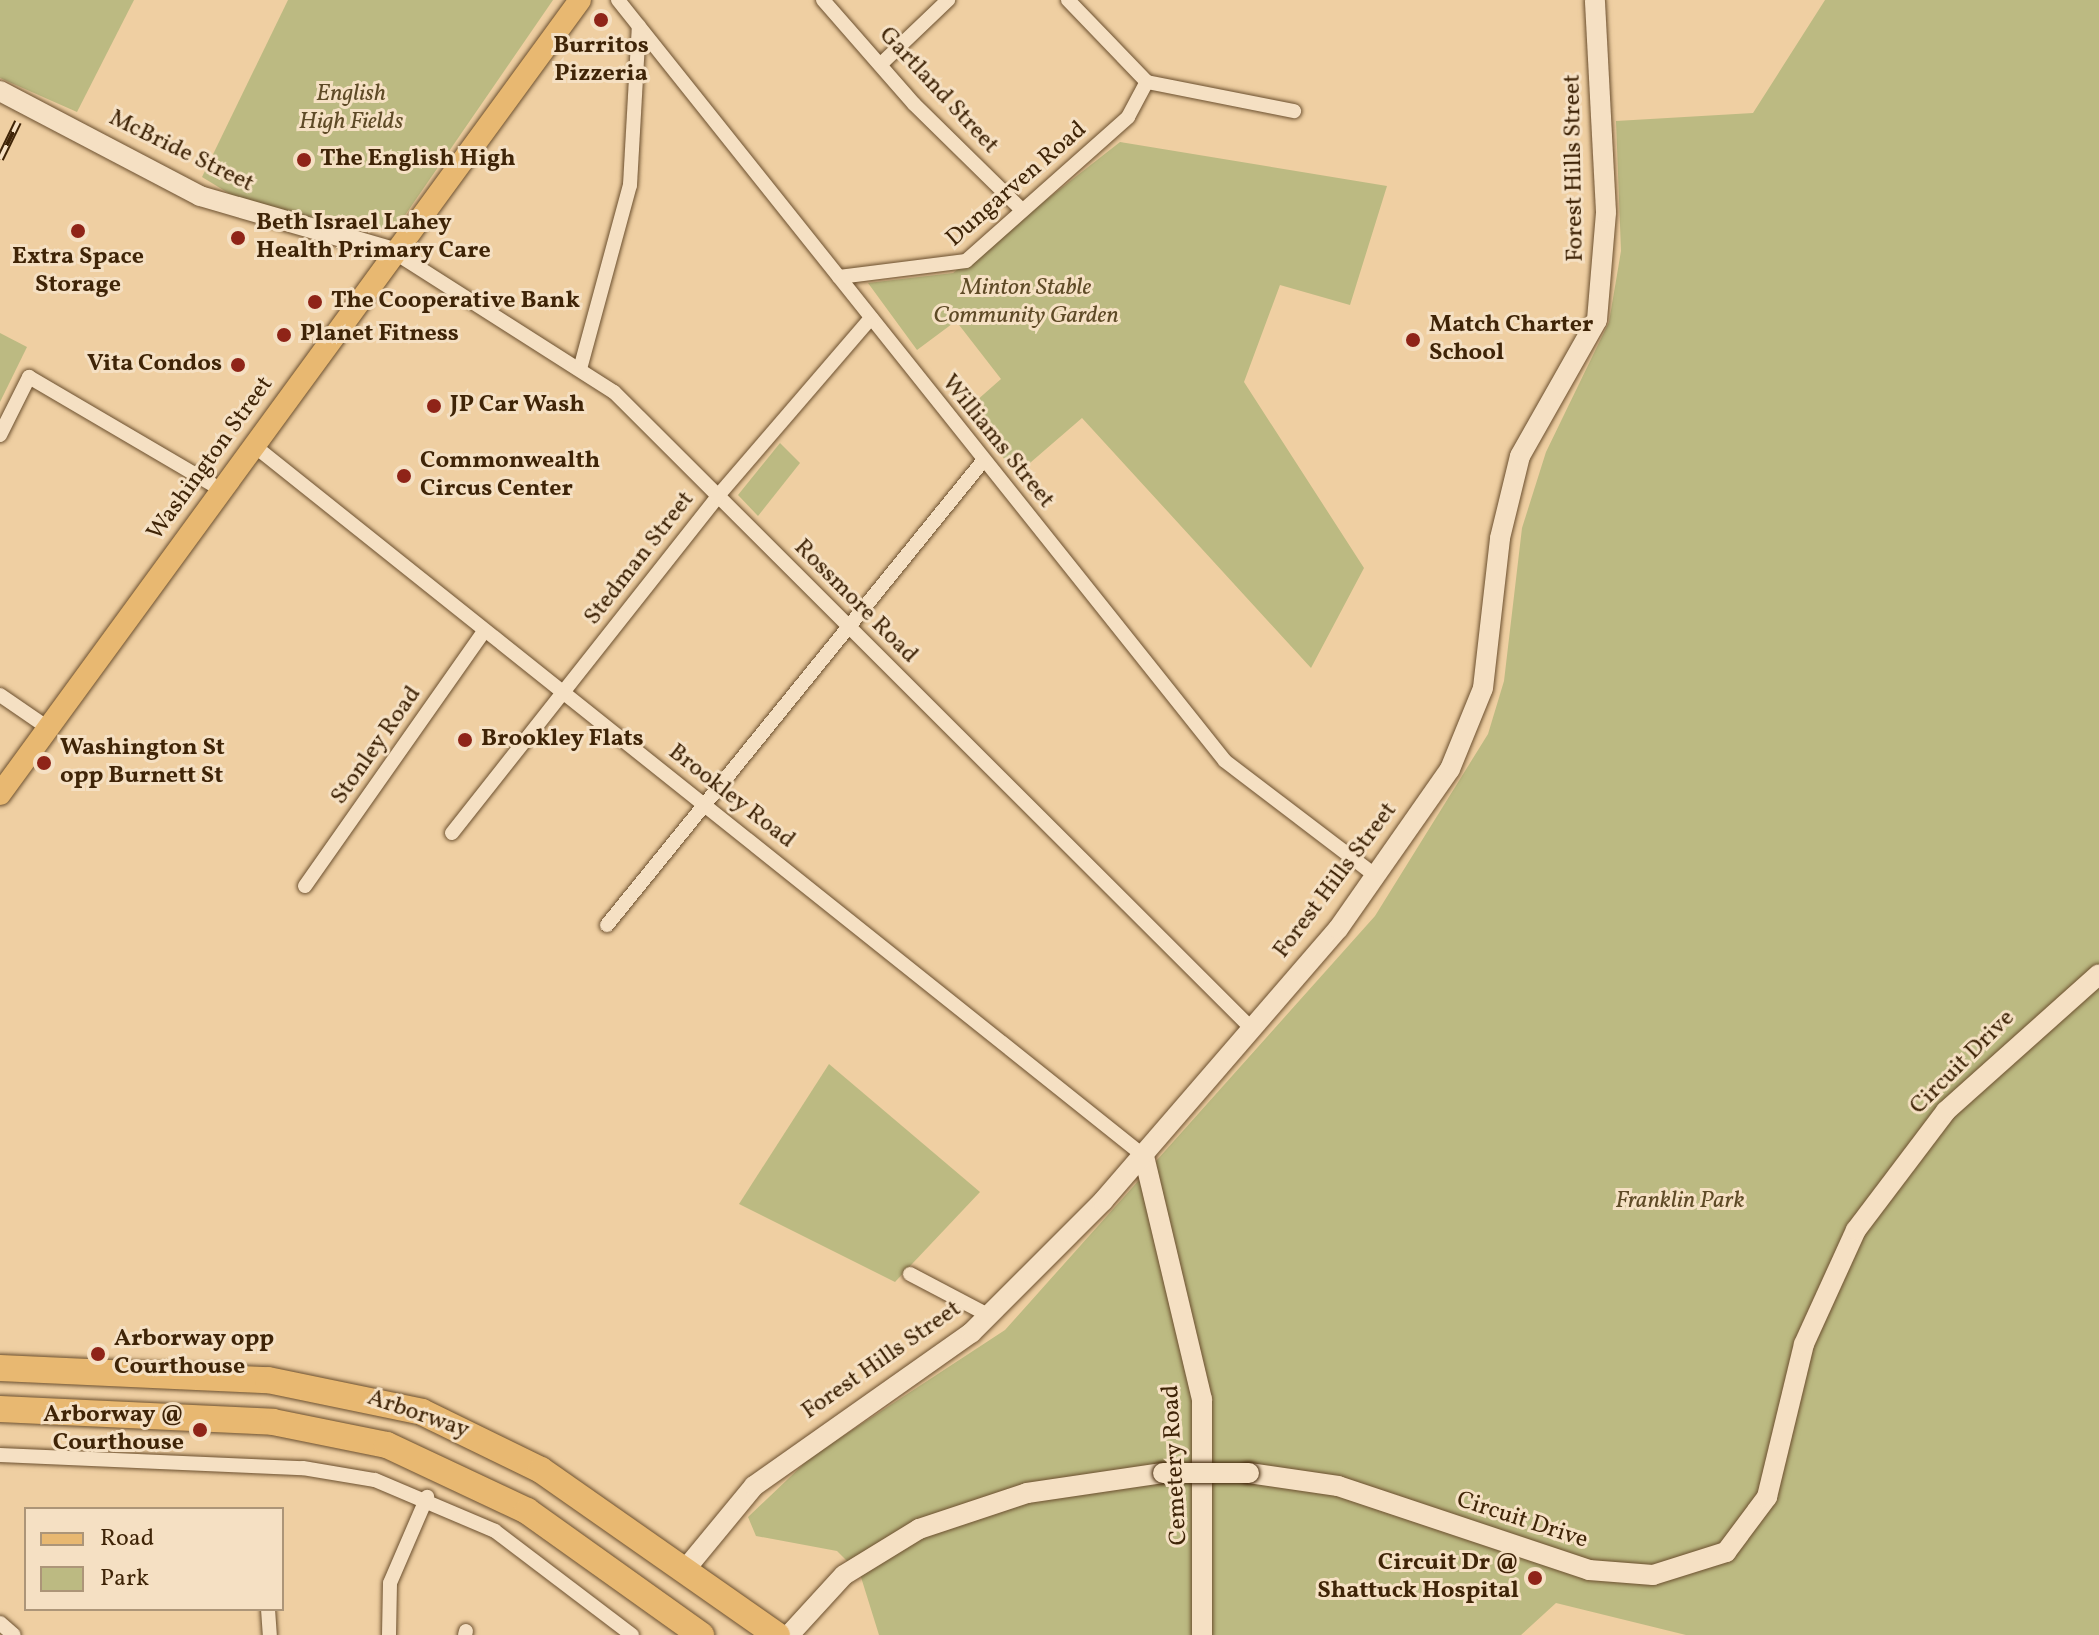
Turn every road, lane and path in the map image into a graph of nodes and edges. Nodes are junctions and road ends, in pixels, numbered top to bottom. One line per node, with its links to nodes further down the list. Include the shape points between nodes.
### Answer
1 (580, 0): 13 (main road, Washington Street)
2 (618, 0): 7 (street, Williams Street)
3 (823, 0): 8 (street, Gartland Street)
4 (948, 0): 8 (street)
5 (1068, 0): 9 (street)
6 (1595, 0): 30 (street, Forest Hills Street, via 1606,212 1597,320 1520,456 1473,728)
7 (639, 26): 14 (street, Williams Street); 16 (street, via 630,185)
8 (881, 64): 12 (street, Gartland Street)
9 (1147, 82): 11 (street); 12 (street, Dungarven Road, via 1128,117)
10 (0, 91): 13 (street, McBride Street, via 200,196)
11 (1294, 111)
12 (1022, 210): 14 (street, Dungarven Road, via 954,268)
13 (394, 252): 16 (street, Rossmore Road); 18 (main road, Washington Street)
14 (839, 277): 15 (street, Williams Street)
15 (871, 318): 19 (street, Williams Street); 21 (street, Stedman Street)
16 (580, 369): 21 (street, Rossmore Road, via 614,392)
17 (0, 435): 20 (street, via 29,377)
18 (252, 444): 20 (main road, Washington Street); 23 (street, Brookley Road)
19 (983, 461): 22 (street); 30 (street, Williams Street, via 1225,761)
20 (218, 488): 26 (main road, Washington Street)
21 (717, 497): 22 (street, Rossmore Road); 24 (street, Stedman Street)
22 (847, 627): 28 (street); 34 (street, Rossmore Road)
23 (484, 631): 24 (street, Brookley Road); 31 (street, Stonley Road)
24 (563, 691): 28 (street, Brookley Road); 29 (street, Stedman Street)
25 (0, 695): 26 (street)
26 (48, 728): 27 (main road, Washington Street)
27 (0, 794)
28 (704, 803): 32 (street); 35 (street, Brookley Road)
29 (452, 833)
30 (1376, 876): 34 (street, Forest Hills Street)
31 (305, 886)
32 (607, 925)
33 (2099, 974): 53 (street, Circuit Drive, bridge, via 1946,1111 1856,1230 1804,1344 1767,1497 1726,1552 1653,1575 1589,1570 1338,1486 1249,1473 1163,1473 1027,1493 919,1529 844,1575)
34 (1251, 1028): 35 (street, Forest Hills Street)
35 (1144, 1156): 37 (street, Forest Hills Street); 54 (street, Cemetery Road, via 1202,1399)
36 (910, 1274): 37 (street)
37 (990, 1316): 44 (street, Forest Hills Street, via 754,1486)
38 (0, 1368): 39 (highway, Arborway)
39 (63, 1370): 41 (highway, via 56,1395); 44 (highway, Arborway, via 280,1381 422,1412 529,1462)
40 (0, 1409): 41 (highway, Arborway)
41 (32, 1410): 51 (highway, Arborway, via 273,1422 387,1445 527,1511)
42 (0, 1455): 43 (street, via 321,1470)
43 (427, 1497): 49 (street, via 390,1583); 50 (street, via 518,1546)
44 (684, 1571): 52 (highway, Arborway)
45 (268, 1611): 48 (street)
46 (0, 1623): 47 (street)
47 (14, 1635)
48 (270, 1635)
49 (389, 1635)
50 (632, 1635)
51 (701, 1635)
52 (777, 1635)
53 (789, 1635)
54 (1202, 1635)

